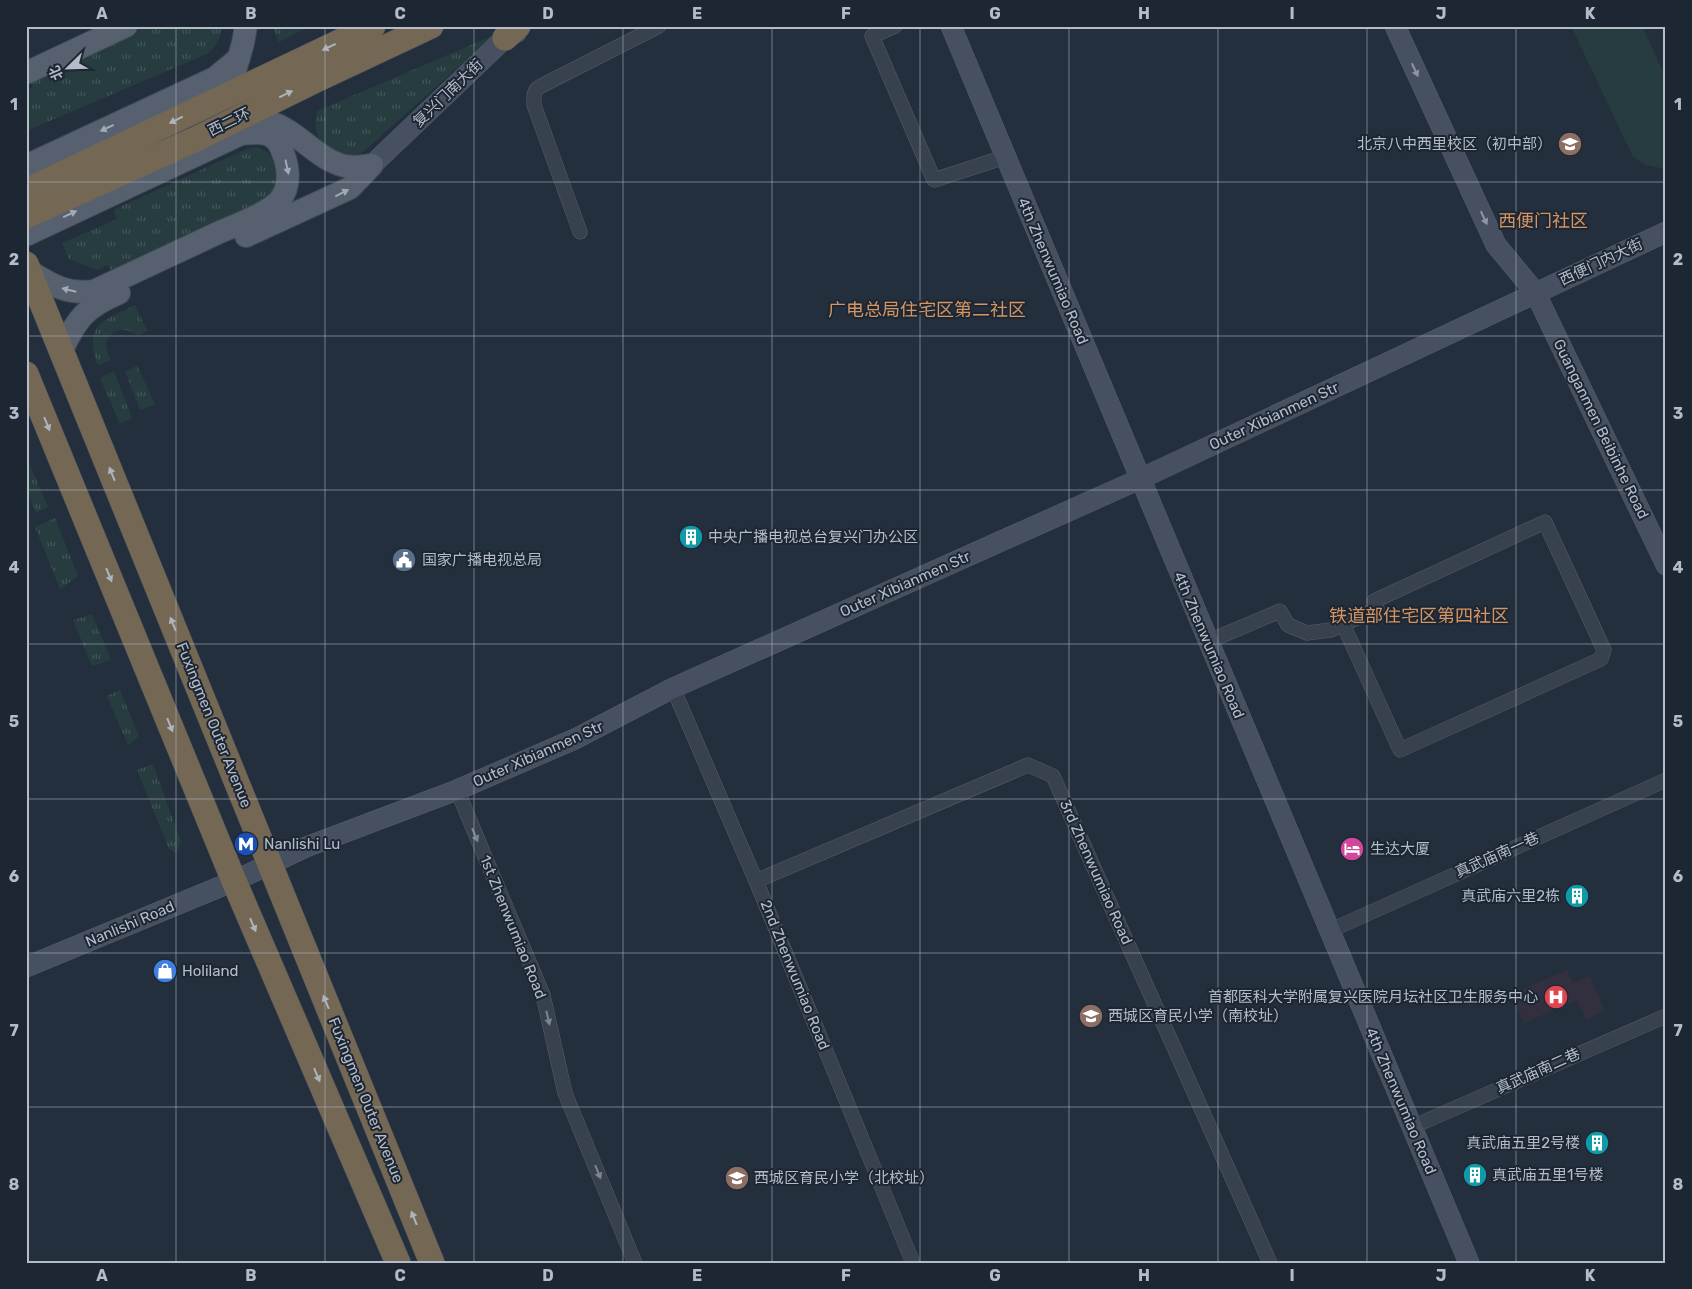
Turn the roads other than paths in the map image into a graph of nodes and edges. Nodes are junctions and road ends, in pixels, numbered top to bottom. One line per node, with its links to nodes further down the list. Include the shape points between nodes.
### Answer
1 (111, 26): 12 (main road)
2 (126, 26): 13 (main road)
3 (372, 26): 14 (highway, 西二环, one-way to 14)
4 (431, 26): 15 (highway, 西二环, one-way to 4)
5 (528, 26): 10 (street, 复兴门南大街)
6 (659, 26): 21 (street, via 536,88 534,92 534,105)
7 (895, 26): 16 (street, via 872,36 934,180)
8 (951, 26): 16 (street, 4th Zhenwumiao Road)
9 (1394, 26): 25 (street, Guanganmen Beibinhe Road, one-way to 25, via 1496,245)
10 (512, 32): 17 (street, 复兴门南大街)
11 (241, 38): 14 (main road, via 231,80); 18 (main road, one-way to 18, via 215,78)
12 (26, 65)
13 (26, 73)
14 (220, 99): 19 (highway, 西二环, one-way to 19)
15 (196, 139): 17 (main road, via 263,121 288,131 343,166); 20 (highway, 西二环)
16 (1004, 157): 28 (street, 4th Zhenwumiao Road)
17 (372, 165): 26 (main road, one-way to 17, via 72,329 100,301 332,198 350,188)
18 (26, 166)
19 (26, 191)
20 (26, 216)
21 (580, 232)
22 (1666, 232): 25 (street, 西便门内大街)
23 (26, 235): 24 (main road, one-way to 24, via 241,134 266,133 276,139 283,151 289,174 279,200 234,226 94,291 70,292 52,285)
24 (28, 267): 26 (highway, Fuxingmen Outer Avenue)
25 (1535, 292): 28 (street, Outer Xibianmen Str, via 1390,363); 29 (street, Guanganmen Beibinhe Road)
26 (62, 350): 35 (highway, Fuxingmen Outer Avenue, one-way to 26)
27 (27, 376): 36 (highway, one-way to 36)
28 (1144, 476): 31 (street, 4th Zhenwumiao Road); 32 (street, Outer Xibianmen Str)
29 (1666, 565)
30 (1343, 624): 30 (street, via 1375,605 1545,522 1604,650 1601,659 1400,750); 31 (street, via 1331,630 1306,633 1288,625 1280,611)
31 (1214, 648): 38 (street, 4th Zhenwumiao Road)
32 (673, 688): 34 (street, Outer Xibianmen Str, via 575,739); 37 (street, 2nd Zhenwumiao Road)
33 (1666, 780): 38 (street, 真武庙南一巷)
34 (457, 790): 35 (street, Outer Xibianmen Str, via 306,847); 44 (street, 1st Zhenwumiao Road, one-way to 44, via 543,995 565,1093)
35 (270, 864): 36 (street, Outer Xibianmen Str); 43 (highway, Fuxingmen Outer Avenue, one-way to 35)
36 (234, 881): 39 (street, Nanlishi Road); 42 (highway, one-way to 42)
37 (756, 881): 45 (street, 2nd Zhenwumiao Road); 46 (street, 3rd Zhenwumiao Road, via 1028,765 1053,776)
38 (1329, 931): 41 (street, 4th Zhenwumiao Road)
39 (26, 967)
40 (1666, 1016): 41 (street, 真武庙南二巷)
41 (1412, 1127): 47 (street, 4th Zhenwumiao Road)
42 (398, 1263)
43 (432, 1263)
44 (635, 1263)
45 (913, 1263)
46 (1270, 1263)
47 (1469, 1263)

